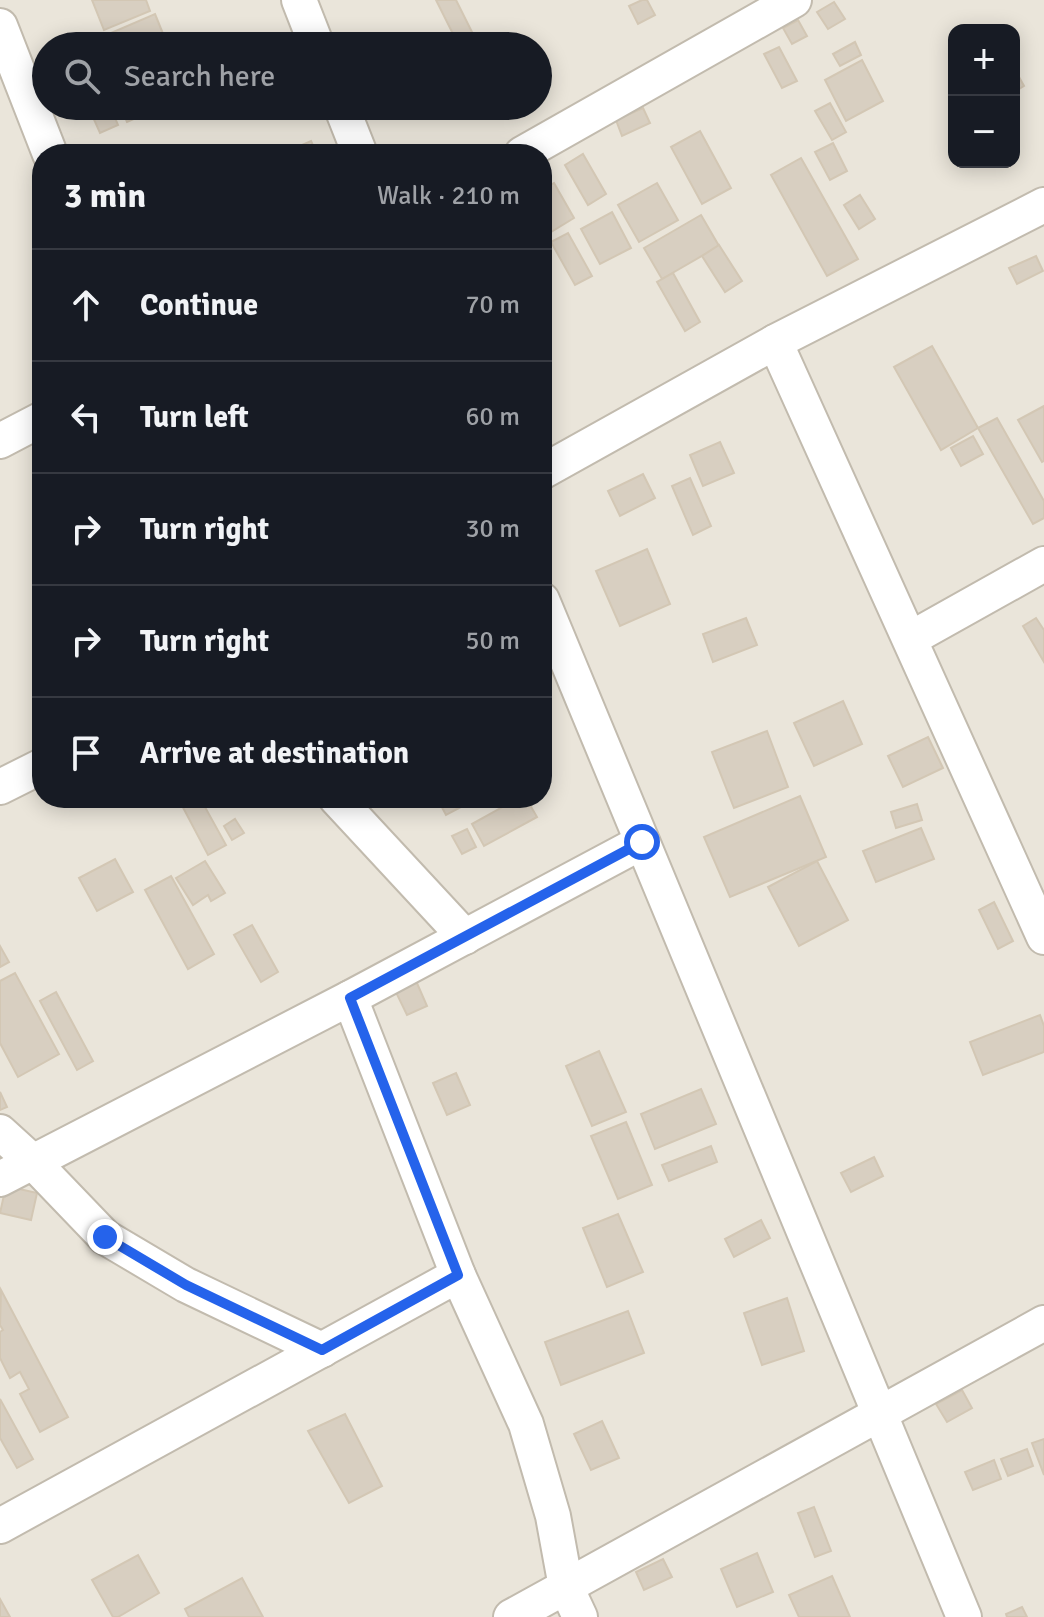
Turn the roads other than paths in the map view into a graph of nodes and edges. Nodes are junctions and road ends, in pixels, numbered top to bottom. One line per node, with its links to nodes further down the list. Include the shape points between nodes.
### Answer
1 (299, 0): 4 (street)
2 (794, 0): 10 (street)
3 (0, 26): 5 (street)
4 (312, 32)
5 (32, 108)
6 (37, 120): 8 (street)
7 (347, 120): 9 (street)
8 (46, 144)
9 (356, 144)
10 (540, 144)
11 (1044, 205): 12 (street)
12 (775, 342): 15 (street); 18 (street)
13 (32, 424): 14 (street)
14 (0, 441)
15 (552, 466)
16 (1044, 564): 18 (street)
17 (552, 624): 22 (street)
18 (910, 639): 24 (street)
19 (32, 771): 20 (street)
20 (0, 787)
21 (345, 808): 23 (street)
22 (642, 842): 23 (street); 32 (street)
23 (465, 937): 25 (street)
24 (1044, 937)
25 (350, 998): 27 (street); 29 (street)
26 (0, 1132): 27 (street)
27 (33, 1162): 28 (street); 31 (street, via 105,1237 186,1285)
28 (0, 1179)
29 (458, 1275): 31 (street); 34 (street, via 526,1424)
30 (1044, 1323): 32 (street)
31 (322, 1350): 33 (street)
32 (878, 1414): 34 (street); 36 (street)
33 (0, 1526)
34 (573, 1602): 35 (street)
35 (511, 1617)
36 (964, 1617)

